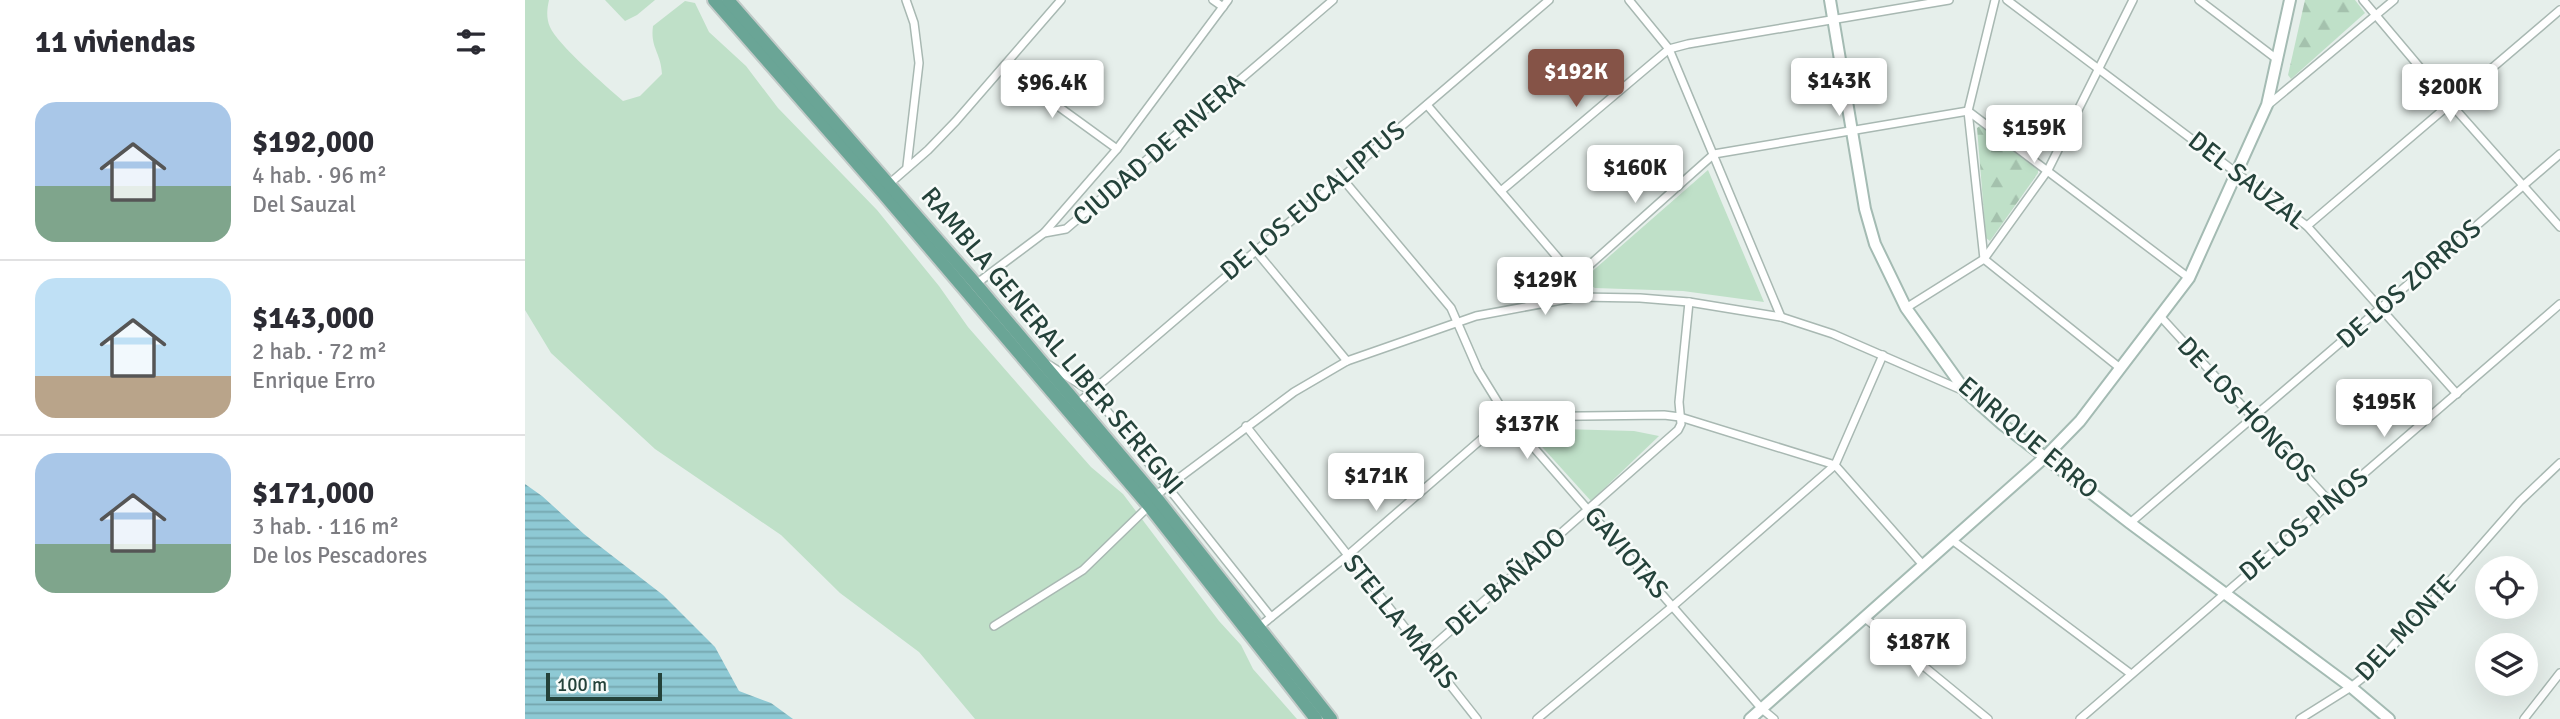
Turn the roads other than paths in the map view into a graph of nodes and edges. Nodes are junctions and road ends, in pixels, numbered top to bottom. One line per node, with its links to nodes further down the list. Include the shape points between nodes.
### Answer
1 (714, 0): 74 (main road, RAMBLA GENERAL LIBER SEREGNI)
2 (728, 0): 39 (main road, RAMBLA GENERAL LIBER SEREGNI)
3 (906, 0): 35 (street, via 919,64)
4 (1061, 0): 25 (street)
5 (1213, 0): 19 (street)
6 (1228, 0): 19 (street)
7 (1333, 0): 44 (street, CIUDAD DE RIVERA, via 1066,229)
8 (1549, 0): 28 (street, DE LOS EUCALIPTUS)
9 (1629, 0): 23 (street)
10 (1830, 0): 22 (street, ENRIQUE ERRO)
11 (1949, 0): 22 (street)
12 (1995, 0): 30 (street)
13 (2007, 0): 26 (street, DEL SAUZAL)
14 (2133, 0): 26 (street)
15 (2199, 0): 24 (street)
16 (2290, 0): 24 (street)
17 (2363, 0): 21 (street)
18 (2394, 0): 21 (street)
19 (1223, 7): 32 (street)
20 (2560, 10): 27 (street)
21 (2376, 15): 27 (street); 29 (street)
22 (1833, 19): 23 (street); 31 (street, ENRIQUE ERRO)
23 (1669, 50): 33 (street); 41 (street)
24 (2279, 60): 29 (street)
25 (1005, 67): 32 (street); 35 (street, via 928,150)
26 (2099, 67): 36 (street); 37 (street, DEL SAUZAL)
27 (2449, 102): 40 (street); 42 (street)
28 (1427, 105): 38 (street, DE LOS EUCALIPTUS); 41 (street)
29 (2267, 106): 37 (street)
30 (1968, 111): 31 (street); 36 (street); 46 (street)
31 (1852, 130): 33 (street); 53 (street, ENRIQUE ERRO, via 1875,244)
32 (1117, 149): 44 (street)
33 (1714, 154): 47 (street); 56 (street)
34 (2560, 154): 40 (street, DE LOS ZORROS)
35 (907, 166): 39 (street)
36 (2048, 170): 46 (street); 48 (street)
37 (2238, 175): 42 (street, DEL SAUZAL); 48 (street)
38 (1341, 177): 45 (street, DE LOS EUCALIPTUS); 57 (street, GAVIOTAS)
39 (889, 184): 49 (main road, RAMBLA GENERAL LIBER SEREGNI)
40 (2523, 185): 43 (street); 54 (street, DE LOS ZORROS)
41 (1501, 191): 47 (street)
42 (2307, 226): 54 (street, DEL SAUZAL)
43 (2560, 227)
44 (1044, 233): 49 (street, CIUDAD DE RIVERA)
45 (1255, 250): 60 (street); 62 (street, DE LOS EUCALIPTUS)
46 (1984, 259): 53 (street); 61 (street)
47 (1575, 278): 50 (street)
48 (2189, 278): 55 (street)
49 (976, 284): 59 (main road, RAMBLA GENERAL LIBER SEREGNI)
50 (1578, 297): 51 (street); 57 (street)
51 (1689, 302): 56 (street); 67 (street)
52 (2560, 304): 64 (street, DE LOS PINOS)
53 (1906, 308): 63 (street, ENRIQUE ERRO)
54 (2381, 308): 64 (street, DEL SAUZAL); 68 (street, DE LOS ZORROS)
55 (2160, 316): 61 (street); 68 (street, DE LOS HONGOS)
56 (1781, 317): 58 (street)
57 (1458, 321): 60 (street); 66 (street, GAVIOTAS, via 1478,370)
58 (1883, 355): 63 (street); 72 (street)
59 (1039, 359): 62 (street); 65 (main road, RAMBLA GENERAL LIBER SEREGNI)
60 (1347, 361): 69 (street)
61 (2120, 368): 70 (street, via 2080,421)
62 (1092, 392): 65 (street, DE LOS EUCALIPTUS); 73 (street)
63 (1966, 392): 70 (street, ENRIQUE ERRO)
64 (2457, 394): 75 (street, DE LOS PINOS)
65 (1077, 404): 74 (main road, RAMBLA GENERAL LIBER SEREGNI)
66 (1507, 417): 67 (street); 76 (street, GAVIOTAS); 79 (street)
67 (1680, 417): 72 (street); 76 (street, DEL BAÑADO, via 1678,430)
68 (2254, 417): 75 (street, DE LOS HONGOS); 77 (street, DE LOS ZORROS)
69 (1246, 426): 73 (street); 79 (street, STELLA MARIS)
70 (2045, 457): 77 (street, ENRIQUE ERRO); 78 (street)
71 (2560, 463): 90 (street, DEL MONTE, via 2520,501 2370,672)
72 (1835, 464): 80 (street); 82 (street)
73 (1167, 485): 74 (street); 83 (street)
74 (1152, 501): 85 (street, via 1083,570); 86 (main road, RAMBLA GENERAL LIBER SEREGNI); 92 (main road, RAMBLA GENERAL LIBER SEREGNI)
75 (2332, 503): 81 (street, DE LOS PINOS)
76 (1588, 510): 82 (street, GAVIOTAS); 87 (street, DEL BAÑADO)
77 (2130, 523): 81 (street, ENRIQUE ERRO)
78 (1952, 540): 80 (street); 89 (street)
79 (1347, 556): 83 (street); 87 (street, STELLA MARIS)
80 (1923, 565): 84 (street)
81 (2224, 594): 89 (street, DE LOS PINOS); 90 (street, ENRIQUE ERRO)
82 (1673, 606): 91 (street, GAVIOTAS); 95 (street)
83 (1271, 617): 86 (street)
84 (1865, 618): 91 (street); 98 (street)
85 (994, 626)
86 (1259, 627): 93 (main road, RAMBLA GENERAL LIBER SEREGNI)
87 (1425, 653): 94 (street, STELLA MARIS)
88 (2560, 673): 102 (street)
89 (2131, 674): 99 (street, DE LOS PINOS)
90 (2351, 687): 100 (street, DEL MONTE); 101 (street, ENRIQUE ERRO)
91 (1762, 709): 96 (street); 97 (street, GAVIOTAS)
92 (1316, 719)
93 (1331, 719)
94 (1477, 719)
95 (1537, 719)
96 (1751, 719)
97 (1774, 719)
98 (1988, 719)
99 (2080, 719)
100 (2300, 719)
101 (2389, 719)
102 (2524, 719)

